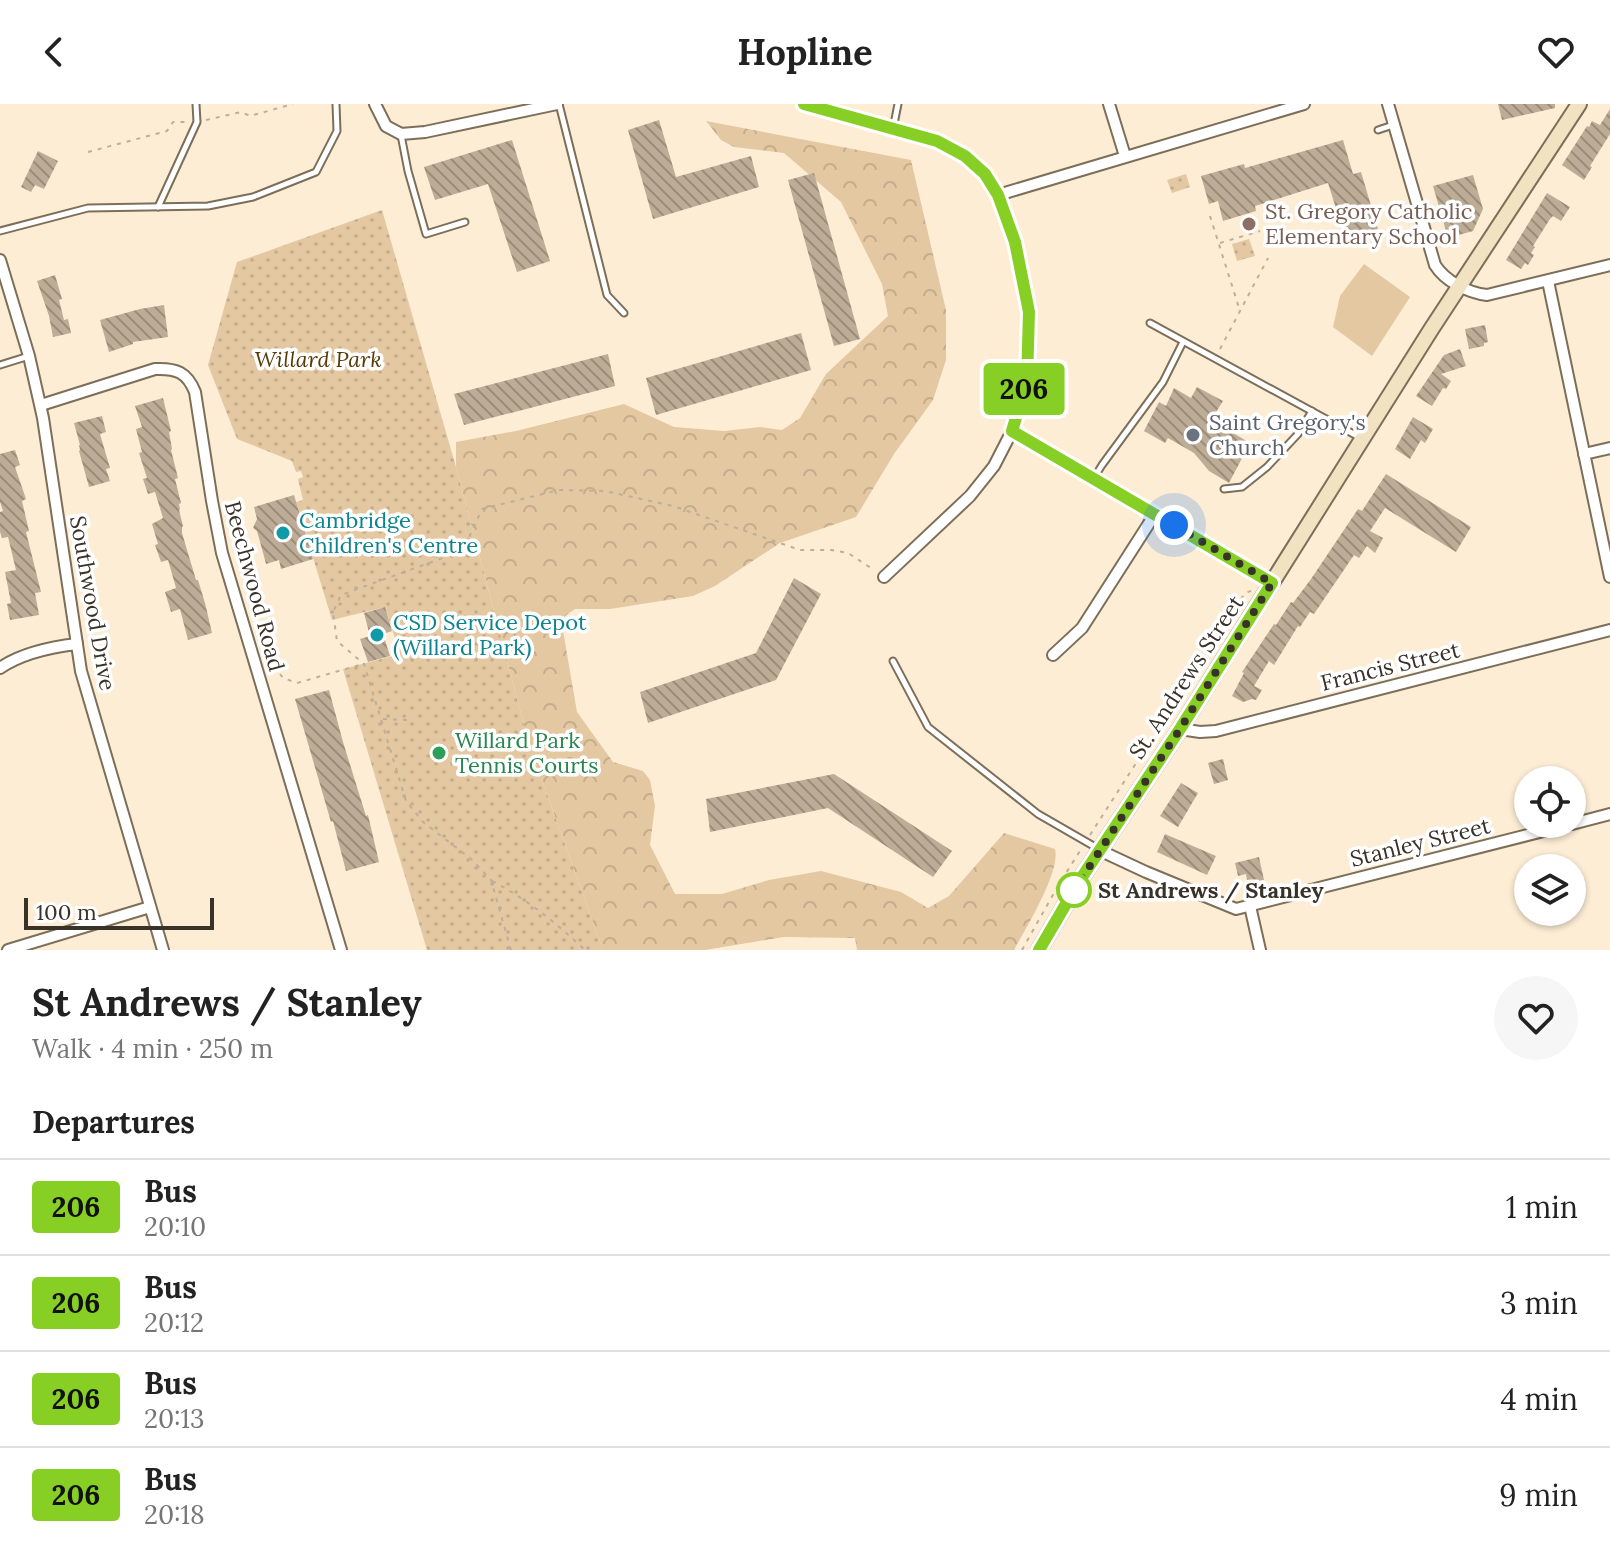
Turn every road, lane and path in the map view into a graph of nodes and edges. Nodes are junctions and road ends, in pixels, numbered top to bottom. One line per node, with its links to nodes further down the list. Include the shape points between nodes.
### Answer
1 (196, 104): 17 (lane, via 197,122)
2 (336, 104): 17 (lane, via 337,131 316,172 253,197 208,206)
3 (375, 104): 14 (street, via 386,126)
4 (558, 104): 14 (street); 29 (lane, via 607,295)
5 (804, 104): 12 (street)
6 (898, 104): 12 (lane)
7 (1109, 104): 15 (street)
8 (1304, 104): 15 (street)
9 (1388, 104): 11 (street)
10 (1579, 104): 27 (main road, St. Andrews Street)
11 (1394, 125): 13 (lane); 27 (street, via 1435,265)
12 (893, 129): 16 (street, via 937,141 965,156)
13 (1378, 130)
14 (401, 134): 19 (lane, via 426,234)
15 (1125, 156): 16 (street)
16 (998, 195): 37 (street, via 1015,242 1029,312 1027,381)
17 (158, 207): 20 (lane, via 88,208)
18 (1210, 216): 22 (path)
19 (465, 222)
20 (0, 231)
21 (1260, 231): 22 (path)
22 (1219, 244): 28 (path)
23 (1268, 258): 28 (path)
24 (0, 260): 32 (street, Southwood Drive)
25 (1610, 265): 26 (street)
26 (1548, 281): 27 (street, via 1487,295); 40 (street)
27 (1460, 286): 38 (main road, St. Andrews Street)
28 (1240, 311): 33 (path)
29 (624, 313)
30 (1150, 323): 31 (lane)
31 (1183, 342): 33 (lane); 41 (lane, via 1163,382)
32 (29, 356): 34 (lane); 35 (street, Southwood Drive)
33 (1215, 359): 36 (lane)
34 (0, 365)
35 (41, 405): 49 (street, Southwood Drive); 68 (street, Beechwood Road, via 155,369 170,369 191,382 222,553)
36 (1312, 411): 38 (lane); 42 (lane, via 1267,467 1242,487)
37 (1012, 431): 41 (street); 44 (street, via 970,496)
38 (1364, 439): 46 (main road, St. Andrews Street)
39 (1610, 448): 40 (street)
40 (1584, 454): 45 (street)
41 (1093, 478): 43 (street)
42 (1224, 489)
43 (1155, 514): 46 (street); 50 (street, via 1082,628)
44 (884, 577): 53 (path, via 848,553 800,550 673,506 605,491 559,490 482,509 465,546 341,595 333,612 337,641)
45 (1610, 577)
46 (1272, 583): 57 (main road, St. Andrews Street)
47 (1251, 591): 61 (path)
48 (1610, 630): 57 (street, Francis Street, via 1216,731)
49 (77, 644): 54 (street, via 46,649); 65 (street, Southwood Drive)
50 (1053, 655)
51 (268, 658): 53 (path, via 283,678 297,683)
52 (893, 661): 61 (lane, via 928,727 1038,814)
53 (364, 664): 55 (path)
54 (0, 668)
55 (382, 719): 56 (path); 63 (path, via 406,801)
56 (407, 720)
57 (1180, 729): 62 (main road, St. Andrews Street)
58 (1610, 814): 59 (street, Stanley Street)
59 (1586, 820)
60 (1517, 838): 64 (street, Stanley Street)
61 (1086, 842): 62 (lane); 71 (path)
62 (1101, 851): 64 (street, Stanley Street, via 1226,906); 72 (main road, St. Andrews Street)
63 (491, 880): 69 (path); 70 (path, via 546,915)
64 (1250, 906): 73 (street)
65 (150, 907): 66 (street); 67 (street, Southwood Drive)
66 (8, 950)
67 (163, 950)
68 (341, 950)
69 (511, 950)
70 (585, 950)
71 (1022, 950)
72 (1039, 950)
73 (1260, 950)

